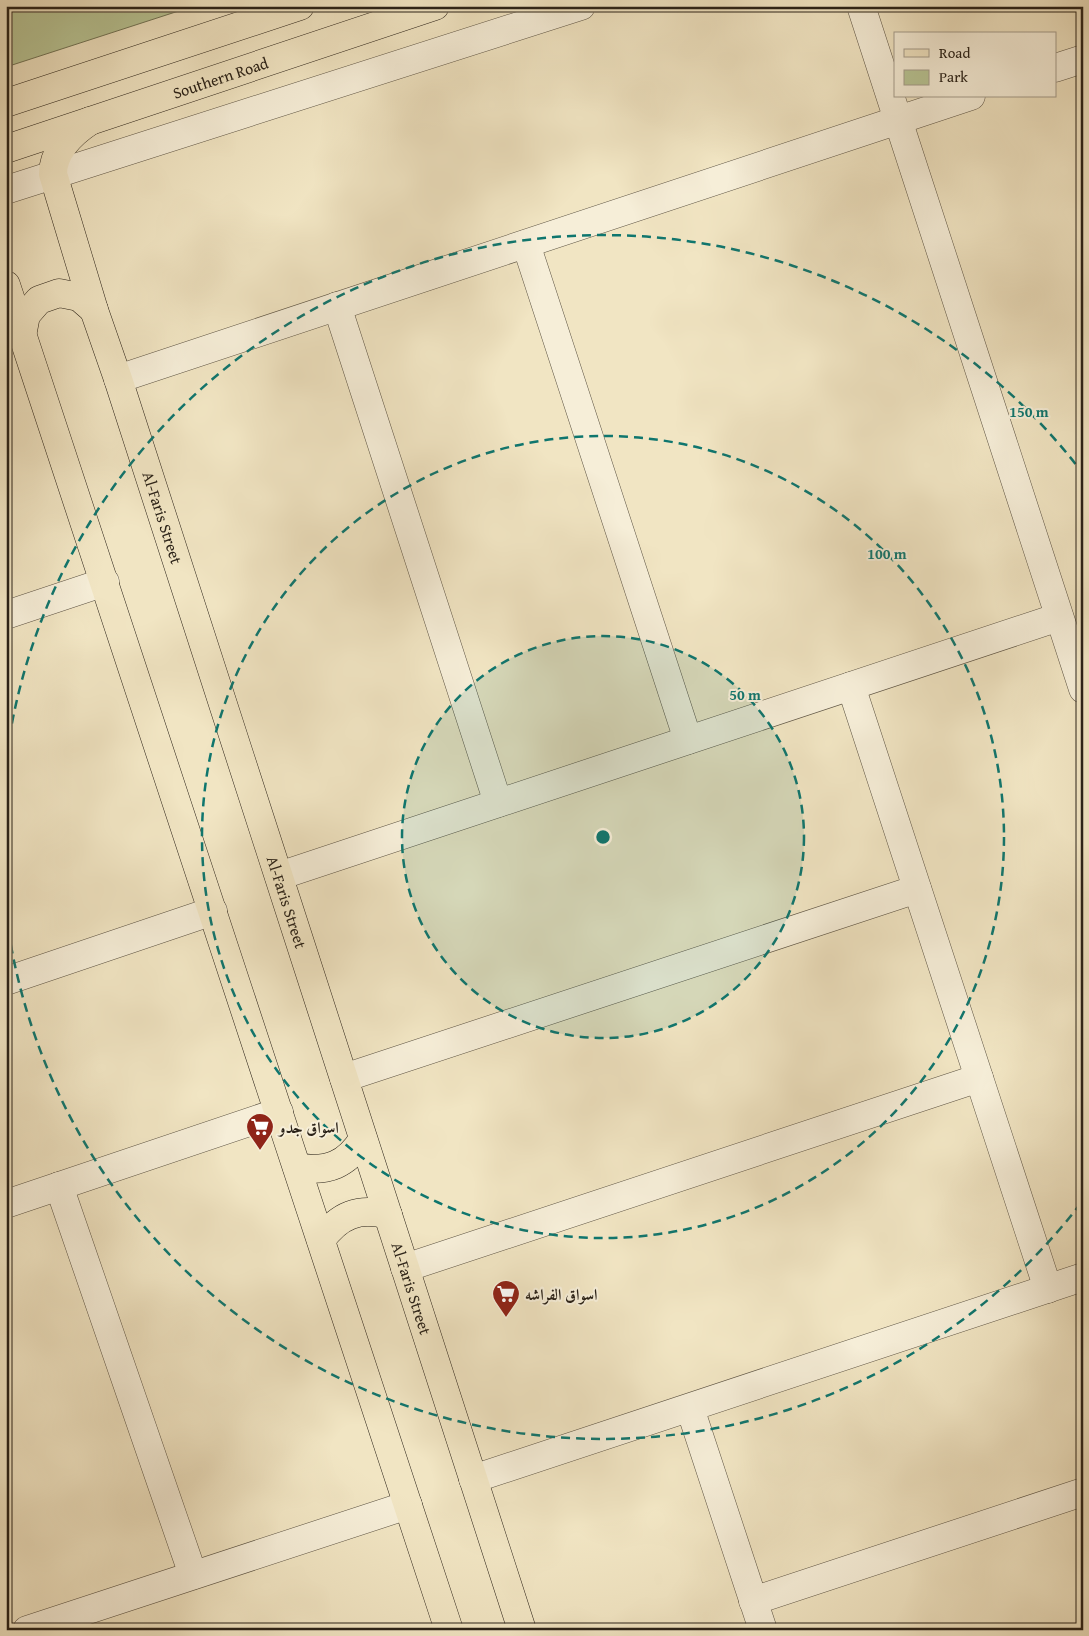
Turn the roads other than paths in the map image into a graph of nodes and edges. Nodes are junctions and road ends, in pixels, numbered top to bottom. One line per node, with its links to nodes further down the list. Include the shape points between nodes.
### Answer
1 (300, 6): 8 (main road)
2 (435, 6): 9 (main road, Southern Road)
3 (582, 6): 12 (street)
4 (860, 6): 10 (street)
5 (1083, 59): 6 (street)
6 (1056, 68)
7 (965, 98): 10 (street)
8 (6, 103)
9 (90, 121): 11 (main road, Southern Road); 12 (main road, via 62,147)
10 (898, 121): 14 (street); 22 (street)
11 (6, 149)
12 (52, 174): 13 (street); 17 (main road, Al-Faris Street)
13 (6, 190)
14 (526, 244): 16 (street); 25 (street)
15 (6, 285): 18 (main road)
16 (337, 306): 19 (street); 26 (street)
17 (94, 310): 18 (main road, via 78,297 58,293 39,300 26,315); 19 (main road, Al-Faris Street)
18 (22, 336): 20 (main road)
19 (118, 379): 27 (main road, Al-Faris Street)
20 (105, 582): 21 (street); 29 (main road)
21 (6, 615)
22 (1059, 617): 23 (street); 24 (street)
23 (851, 686): 25 (street); 28 (street)
24 (1082, 686)
25 (688, 740): 26 (street)
26 (498, 803): 27 (street)
27 (279, 876): 31 (main road, Al-Faris Street)
28 (917, 888): 31 (street); 32 (street)
29 (213, 911): 30 (street); 33 (main road)
30 (8, 977)
31 (344, 1078): 34 (main road, Al-Faris Street)
32 (979, 1078): 40 (street); 42 (street)
33 (279, 1112): 35 (main road); 36 (street)
34 (363, 1138): 35 (main road, via 347,1159 336,1165 310,1170); 38 (main road, Al-Faris Street)
35 (297, 1167): 39 (main road)
36 (59, 1186): 37 (street); 47 (street)
37 (6, 1204)
38 (388, 1215): 39 (main road, via 376,1212 350,1215 338,1221); 40 (main road, Al-Faris Street)
39 (321, 1240): 46 (main road)
40 (405, 1268): 44 (main road, Al-Faris Street)
41 (1083, 1278): 42 (street)
42 (1048, 1289): 43 (street)
43 (690, 1408): 44 (street); 48 (street)
44 (473, 1479): 51 (main road, Al-Faris Street)
45 (1083, 1492): 48 (street)
46 (408, 1505): 47 (street); 50 (main road)
47 (193, 1576): 49 (street)
48 (753, 1601): 52 (street)
49 (27, 1630)
50 (449, 1630)
51 (522, 1630)
52 (763, 1630)

